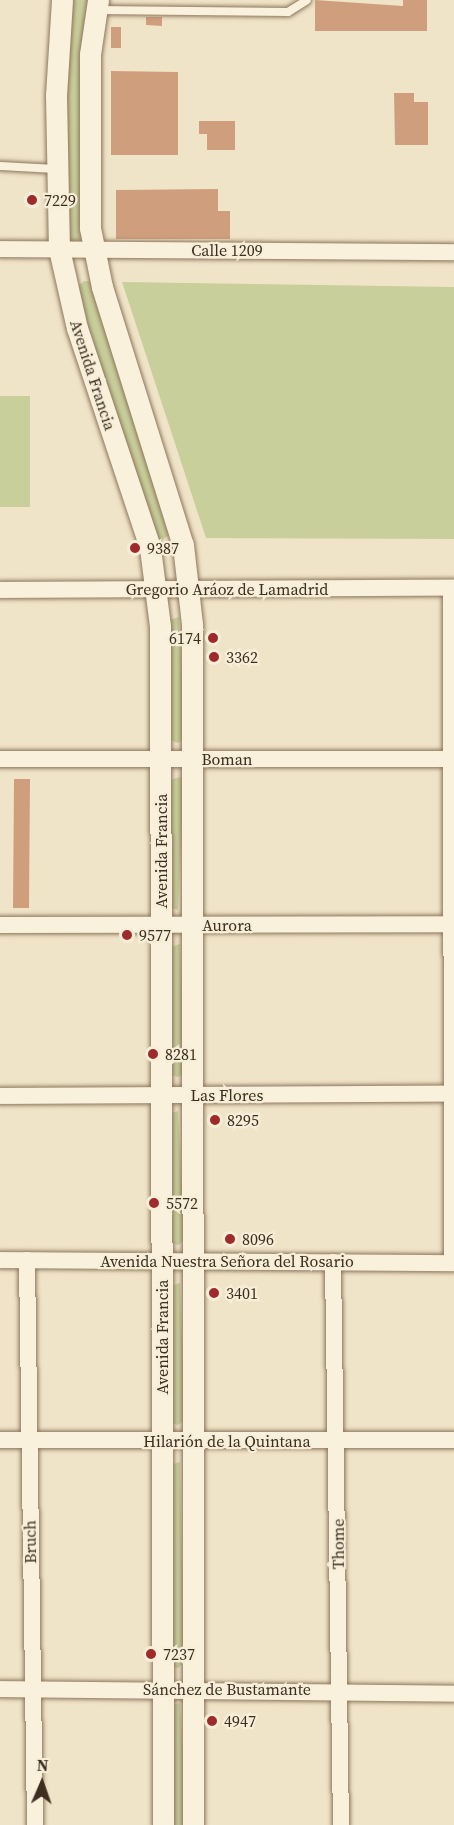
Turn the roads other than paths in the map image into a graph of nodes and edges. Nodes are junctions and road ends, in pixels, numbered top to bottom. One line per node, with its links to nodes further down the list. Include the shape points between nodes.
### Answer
1 (62, 0): 7 (street, Avenida Francia)
2 (205, 0): 5 (lane)
3 (307, 0): 5 (lane, via 288,12)
4 (97, 5): 5 (lane); 10 (street, Avenida Francia, via 90,54)
5 (205, 11)
6 (0, 166): 7 (lane)
7 (56, 169): 9 (street, Avenida Francia)
8 (0, 249): 9 (street, Calle 1209)
9 (58, 249): 10 (street, Calle 1209); 13 (street, Avenida Francia, via 76,328 150,548)
10 (93, 249): 11 (street, Calle 1209); 14 (street, Avenida Francia, via 176,516)
11 (454, 252)
12 (453, 588): 14 (street, Gregorio Aráoz de Lamadrid); 19 (street)
13 (157, 589): 14 (street, Gregorio Aráoz de Lamadrid); 15 (street, Gregorio Aráoz de Lamadrid); 17 (street, Avenida Francia)
14 (190, 589): 18 (street, Avenida Francia)
15 (0, 590)
16 (0, 759): 17 (street, Boman)
17 (160, 759): 18 (street, Boman); 22 (street, Avenida Francia)
18 (192, 759): 19 (street, Boman); 23 (street, Avenida Francia)
19 (452, 759): 20 (street)
20 (452, 924): 23 (street, Aurora); 24 (street)
21 (0, 925): 22 (street, Aurora)
22 (161, 925): 23 (street, Aurora); 27 (street, Avenida Francia)
23 (192, 925): 25 (street, Avenida Francia)
24 (453, 1094): 25 (street, Las Flores); 33 (street)
25 (192, 1095): 27 (street, Las Flores); 31 (street, Avenida Francia)
26 (0, 1096): 27 (street, Las Flores)
27 (161, 1096): 30 (street, Avenida Francia)
28 (0, 1260): 29 (street, Avenida Nuestra Señora del Rosario)
29 (27, 1260): 30 (street, Avenida Nuestra Señora del Rosario); 37 (street, Bruch)
30 (162, 1261): 31 (street, Avenida Nuestra Señora del Rosario); 35 (street, Avenida Francia)
31 (192, 1261): 32 (street, Avenida Nuestra Señora del Rosario); 38 (street, Avenida Francia)
32 (333, 1262): 33 (street, Avenida Nuestra Señora del Rosario); 39 (street, Thome)
33 (453, 1263)
34 (0, 1440): 37 (street, Hilarión de la Quintana)
35 (162, 1440): 37 (street, Hilarión de la Quintana); 38 (street, Hilarión de la Quintana); 40 (street, Avenida Francia)
36 (454, 1440): 39 (street, Hilarión de la Quintana)
37 (28, 1441): 43 (street, Bruch)
38 (193, 1441): 39 (street, Hilarión de la Quintana); 41 (street, Avenida Francia)
39 (337, 1441): 44 (street, Thome)
40 (163, 1688): 41 (street, Sánchez de Bustamante); 43 (street, Sánchez de Bustamante); 47 (street, Avenida Francia)
41 (193, 1688): 44 (street, Sánchez de Bustamante); 48 (street, Avenida Francia)
42 (0, 1689): 43 (street, Sánchez de Bustamante)
43 (33, 1689): 46 (street, Bruch)
44 (338, 1689): 45 (street, Sánchez de Bustamante); 49 (street, Thome)
45 (454, 1694)
46 (35, 1825)
47 (163, 1825)
48 (193, 1825)
49 (341, 1825)

